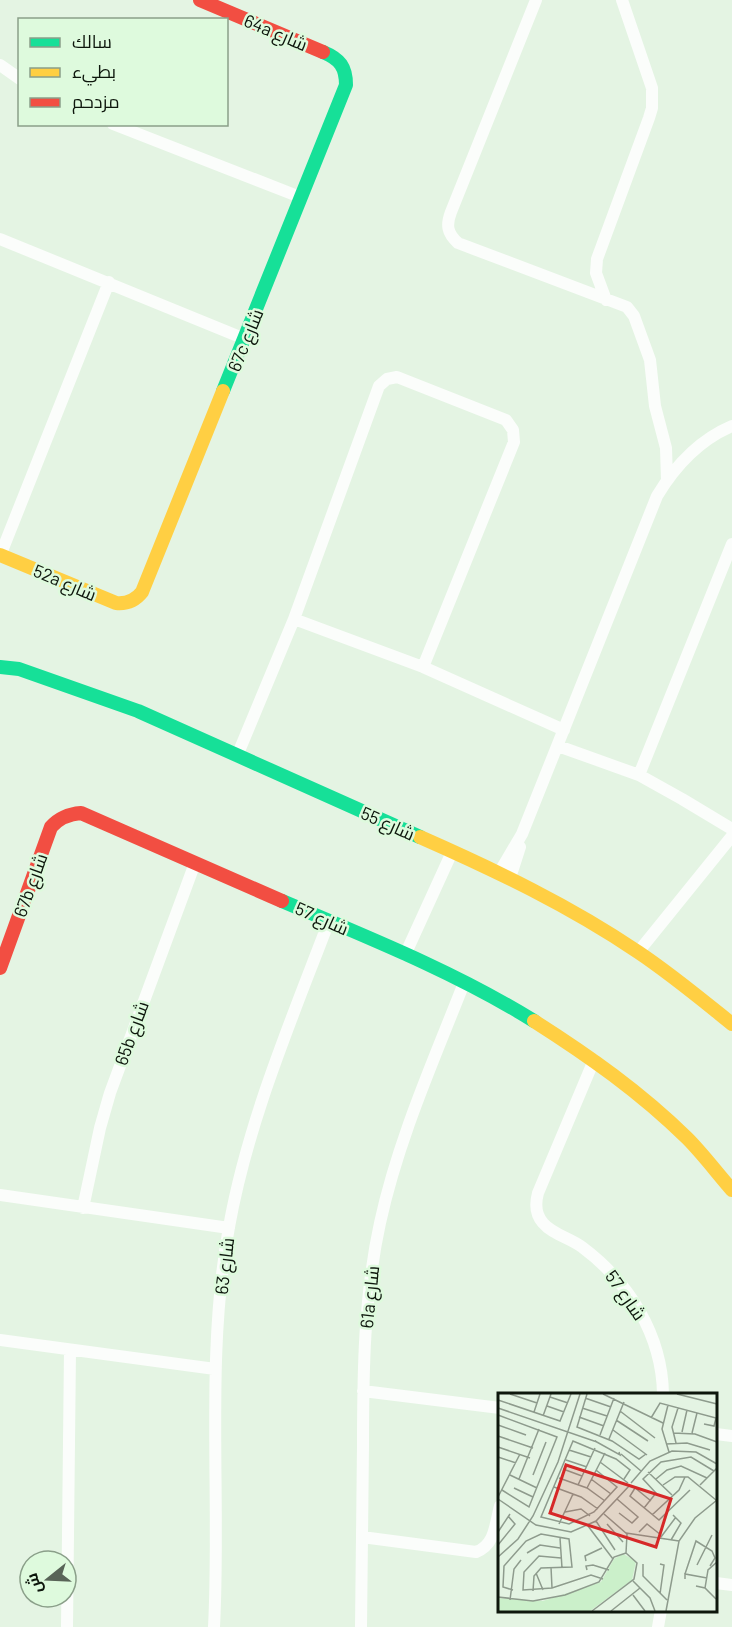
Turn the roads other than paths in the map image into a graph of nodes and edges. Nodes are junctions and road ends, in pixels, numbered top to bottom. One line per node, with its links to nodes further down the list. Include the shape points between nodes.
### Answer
1 (200, 0): 5 (street, 64a شارع, via 330,54)
2 (536, 0): 11 (street, via 447,220 447,229 458,243)
3 (622, 0): 11 (street, via 653,98 597,259 596,273)
4 (0, 65): 6 (street)
5 (346, 71): 8 (street, 67c شارع, via 343,92)
6 (18, 78)
7 (117, 126): 8 (street)
8 (300, 197): 12 (street, 67c شارع)
9 (0, 239): 10 (street)
10 (109, 282): 12 (street); 16 (street)
11 (606, 300): 14 (street, via 627,307 645,344 655,406 664,433)
12 (245, 339): 17 (street, 67c شارع, via 145,586)
13 (732, 426): 14 (street, via 693,450)
14 (667, 480): 23 (street, via 657,496)
15 (732, 544): 26 (street)
16 (0, 555): 17 (street, 52a شارع, via 108,600)
17 (131, 602)
18 (294, 619): 21 (street); 21 (street, via 379,386 387,379 407,380 506,420 513,430 514,442); 25 (street)
19 (0, 658): 22 (street, شارع 55)
20 (0, 667): 22 (street, شارع 55)
21 (423, 667): 23 (street)
22 (19, 669): 25 (street, شارع 55, via 138,711)
23 (564, 729): 24 (street)
24 (558, 746): 26 (street); 32 (street, via 522,834 519,852)
25 (237, 756): 30 (street, شارع 55)
26 (639, 775): 27 (street)
27 (732, 830)
28 (47, 836): 31 (street, شارع 57, via 56,820 81,813); 36 (street, 67b شارع)
29 (732, 836): 34 (street)
30 (452, 852): 32 (street, شارع 55); 35 (street)
31 (195, 863): 33 (street, شارع 57); 42 (street, 65b شارع, via 110,1093)
32 (505, 876): 34 (street, شارع 55)
33 (329, 921): 35 (street, شارع 57); 43 (street, شارع 63, via 268,1082)
34 (639, 951): 38 (street, شارع 55)
35 (405, 955): 37 (street, شارع 57)
36 (0, 968)
37 (464, 983): 39 (street, شارع 57, via 533,1020); 47 (street, 61a شارع, via 389,1184 368,1296)
38 (732, 1024)
39 (594, 1060): 40 (street, شارع 57, via 684,1136); 48 (street, شارع 57, via 538,1193 537,1214 543,1224 598,1259 630,1294 652,1337)
40 (732, 1190)
41 (0, 1195): 42 (street)
42 (83, 1208): 43 (street)
43 (229, 1228): 46 (street, شارع 63)
44 (0, 1340): 45 (street)
45 (70, 1350): 46 (street); 57 (street)
46 (215, 1369): 58 (street, شارع 63)
47 (363, 1390): 49 (street); 53 (street, 61a شارع)
48 (663, 1393)
49 (498, 1408)
50 (717, 1434): 51 (street)
51 (732, 1436)
52 (498, 1514): 53 (street, via 491,1543 476,1552)
53 (362, 1537): 59 (street, 61a شارع)
54 (717, 1583): 55 (street)
55 (732, 1585)
56 (661, 1612): 60 (street)
57 (67, 1627)
58 (214, 1627)
59 (361, 1627)
60 (658, 1627)

